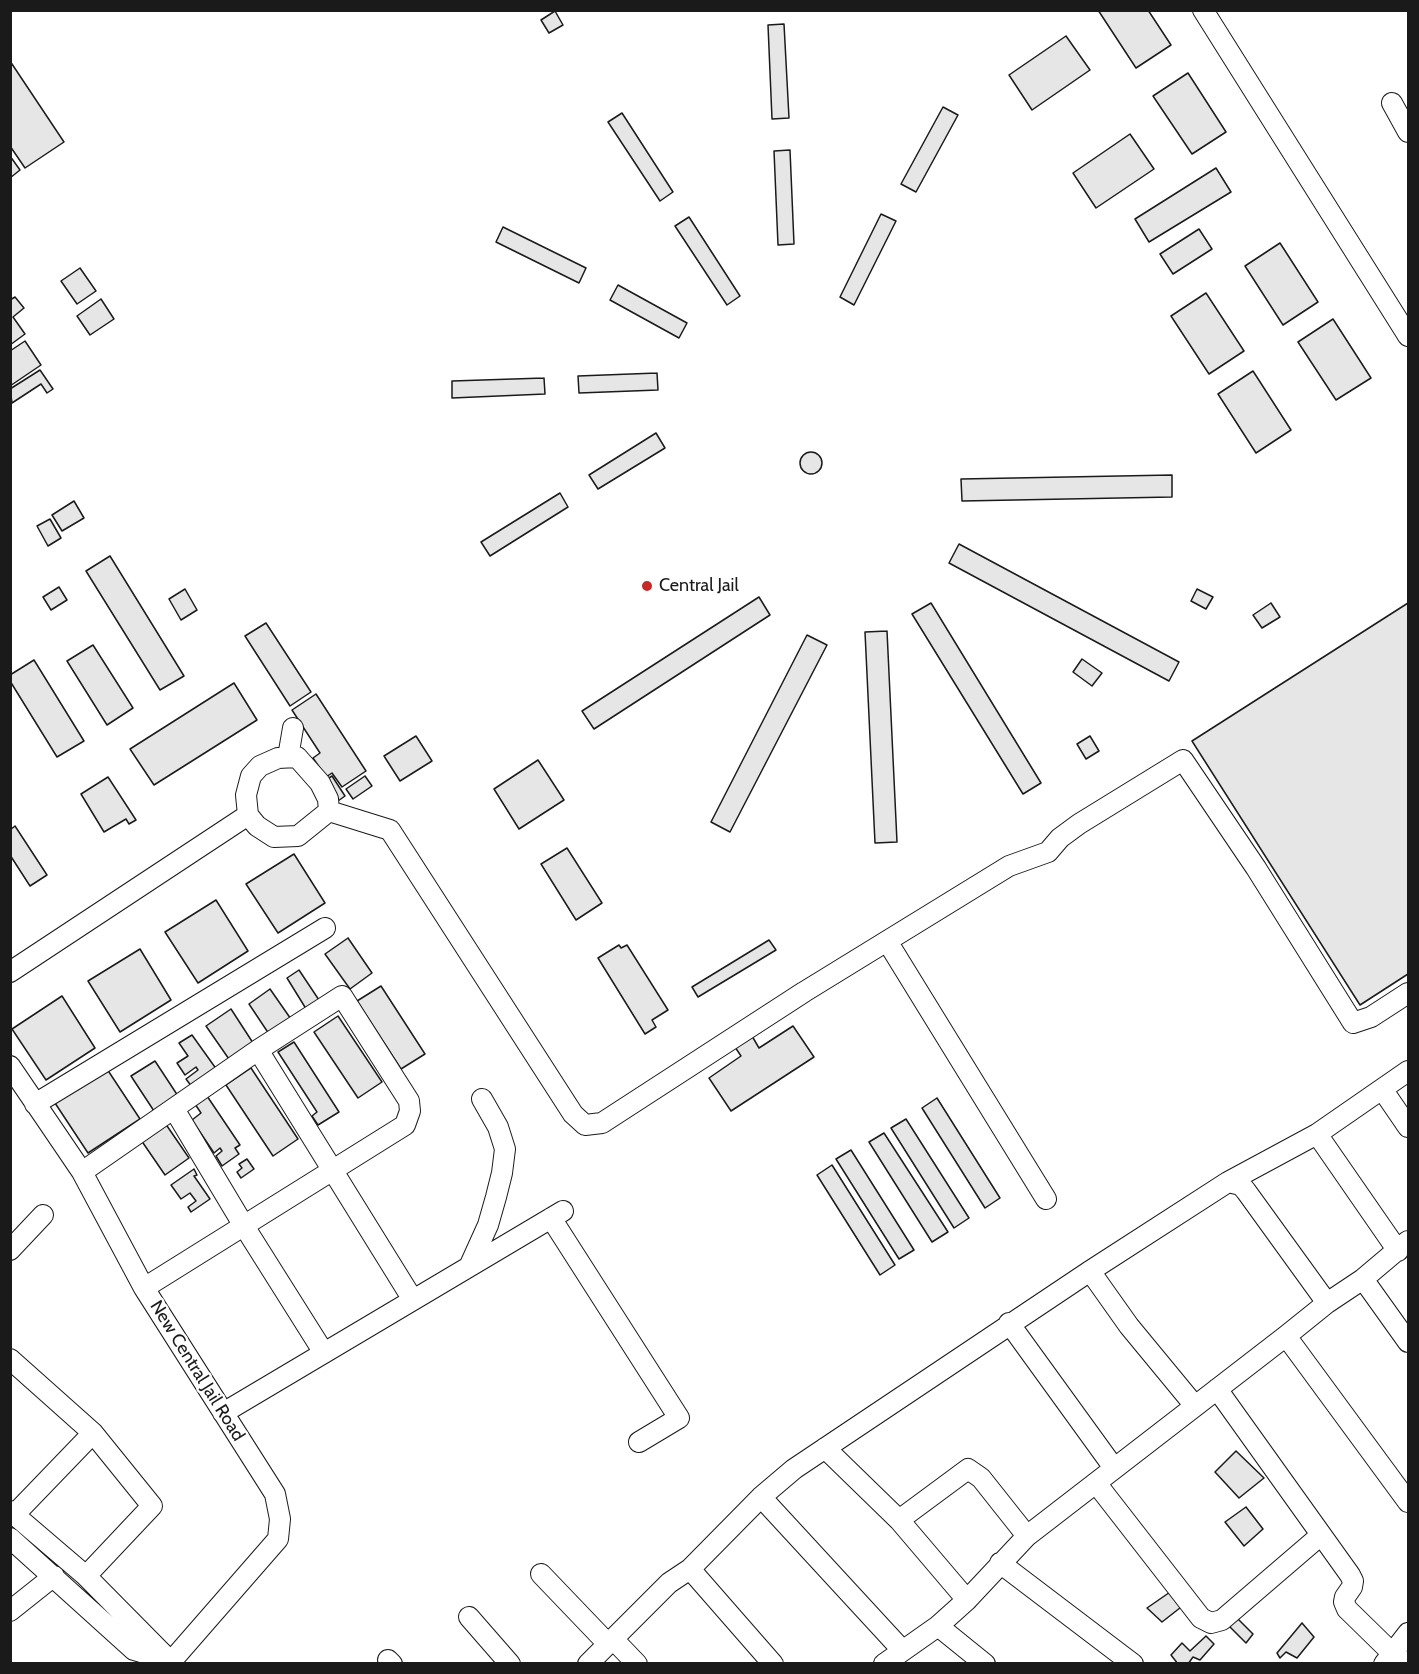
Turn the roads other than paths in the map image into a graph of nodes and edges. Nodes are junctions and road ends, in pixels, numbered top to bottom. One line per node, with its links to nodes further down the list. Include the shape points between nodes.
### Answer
1 (1203, 10): 4 (street)
2 (1392, 103): 3 (street)
3 (1408, 132)
4 (1408, 336)
5 (293, 729): 6 (street)
6 (288, 757): 7 (street, via 297,756 314,774 328,799); 8 (street, via 260,766 251,776 246,795)
7 (328, 811): 8 (street, via 298,836 274,837); 10 (street, via 390,830 573,1114 585,1125 602,1123)
8 (248, 815): 11 (street)
9 (325, 928): 18 (street)
10 (887, 941): 12 (street, via 1009,866 1048,852 1078,824 1183,760 1353,1023 1371,1017); 25 (street)
11 (10, 972)
12 (1408, 993)
13 (258, 1050): 19 (street); 22 (street); 22 (street, via 342,996 409,1101 405,1125)
14 (10, 1066): 18 (street, New Central Jail Road)
15 (1408, 1071): 16 (street)
16 (1382, 1089): 20 (street); 21 (street)
17 (482, 1100): 30 (street, via 498,1127 505,1149 488,1225)
18 (35, 1104): 23 (street, New Central Jail Road)
19 (174, 1109): 23 (street); 27 (street)
20 (1408, 1127)
21 (1317, 1134): 24 (street); 28 (street)
22 (332, 1171): 27 (street); 34 (street)
23 (82, 1172): 33 (street, New Central Jail Road)
24 (1228, 1182): 31 (street); 35 (street, via 1246,1191)
25 (1046, 1199)
26 (43, 1215): 29 (street)
27 (244, 1226): 33 (street); 39 (street)
28 (1403, 1246): 32 (street)
29 (10, 1250)
30 (469, 1267): 34 (street); 45 (street, via 557,1214 679,1418)
31 (1090, 1271): 36 (street); 42 (street)
32 (1363, 1279): 35 (street); 38 (street)
33 (144, 1288): 43 (street, New Central Jail Road)
34 (413, 1300): 39 (street)
35 (1327, 1303): 37 (street)
36 (1009, 1323): 46 (street); 47 (street)
37 (1286, 1336): 41 (street); 50 (street)
38 (1408, 1342)
39 (324, 1353): 43 (street)
40 (10, 1359): 44 (street)
41 (1217, 1389): 42 (street); 53 (street)
42 (1195, 1406): 47 (street)
43 (223, 1413): 69 (street, New Central Jail Road, via 275,1494 280,1519 278,1539)
44 (93, 1433): 51 (street); 60 (street, via 152,1506)
45 (639, 1442)
46 (825, 1448): 49 (street); 52 (street)
47 (1114, 1468): 48 (street)
48 (1096, 1483): 53 (street, via 1201,1618 1211,1623 1222,1620); 54 (street)
49 (761, 1497): 57 (street); 67 (street)
50 (1408, 1502)
51 (13, 1512): 60 (street)
52 (898, 1520): 54 (street, via 968,1469 981,1478); 61 (street)
53 (1320, 1535): 68 (street, via 1353,1581 1345,1597 1347,1608)
54 (1027, 1536): 56 (street)
55 (10, 1538): 59 (street)
56 (1000, 1563): 61 (street); 76 (street)
57 (690, 1569): 66 (street, via 669,1583); 73 (street)
58 (541, 1574): 66 (street)
59 (54, 1576): 62 (street); 69 (street, via 134,1650)
60 (86, 1576): 69 (street)
61 (967, 1600): 64 (street)
62 (10, 1611)
63 (469, 1617): 70 (street)
64 (938, 1626): 67 (street); 75 (street)
65 (1408, 1633): 68 (street)
66 (610, 1641): 71 (street); 72 (street)
67 (902, 1650): 74 (street)
68 (1395, 1660)
69 (171, 1663)
70 (510, 1664)
71 (588, 1664)
72 (637, 1664)
73 (773, 1664)
74 (884, 1664)
75 (985, 1664)
76 (1133, 1664)

